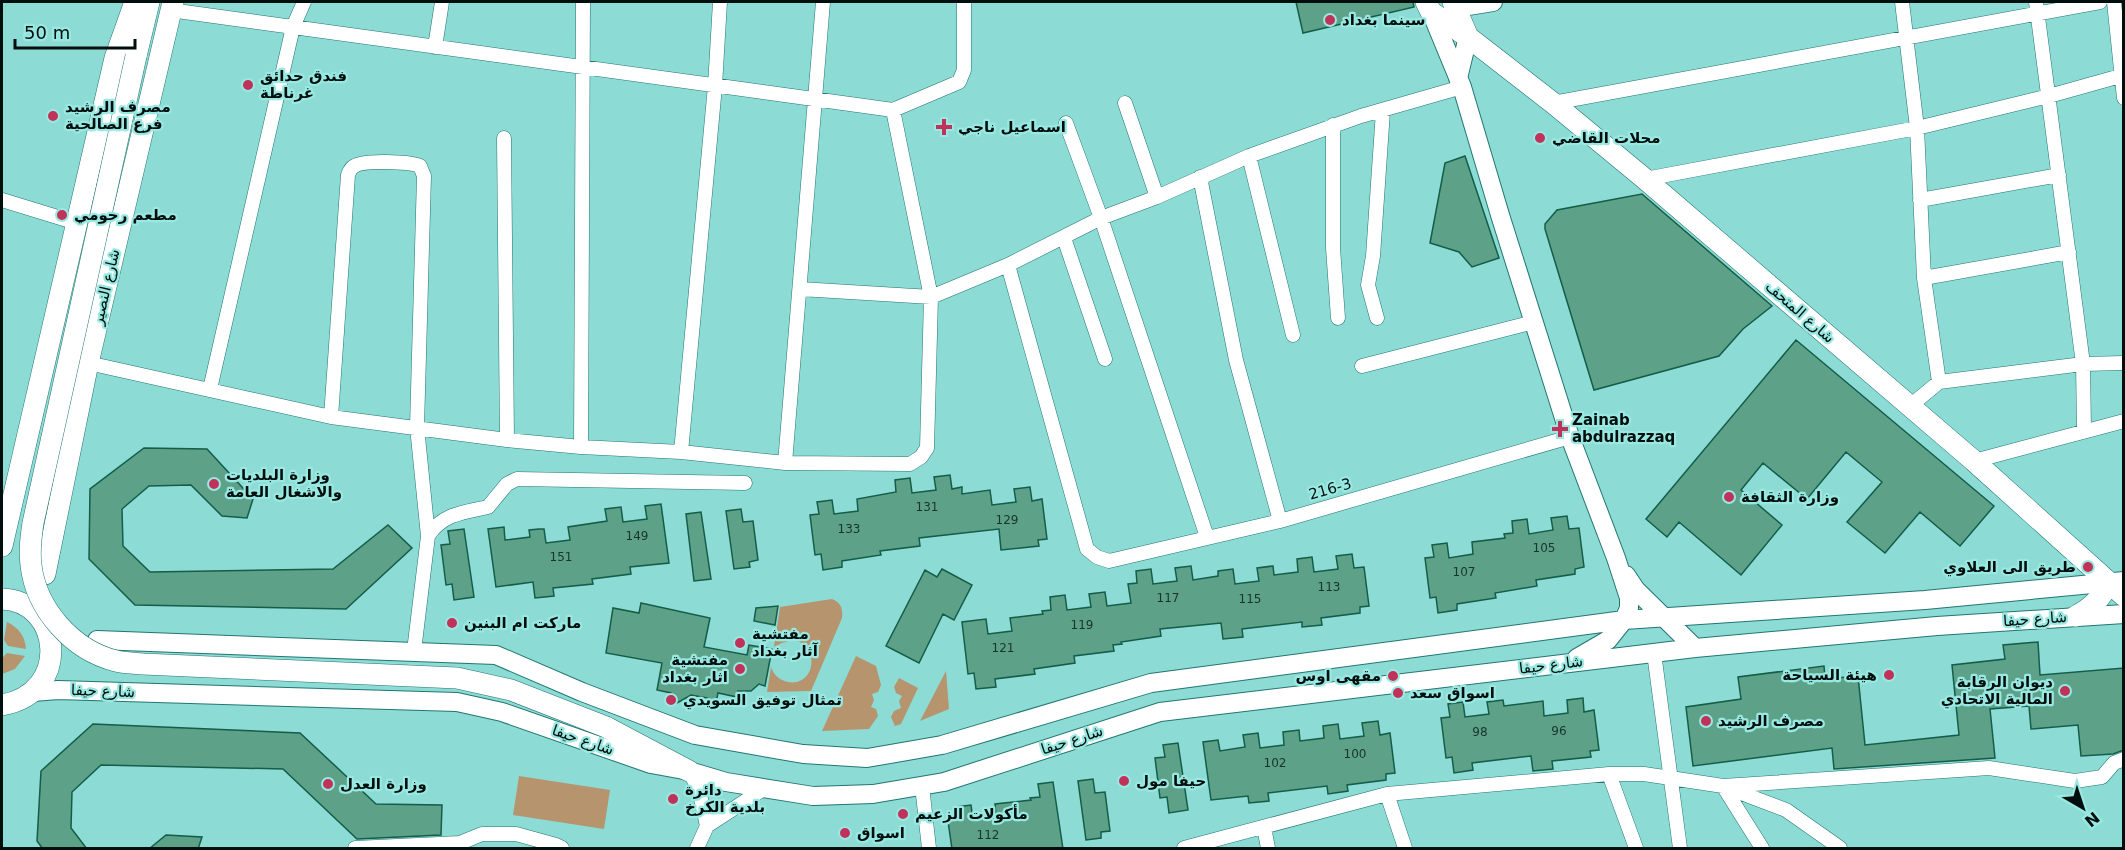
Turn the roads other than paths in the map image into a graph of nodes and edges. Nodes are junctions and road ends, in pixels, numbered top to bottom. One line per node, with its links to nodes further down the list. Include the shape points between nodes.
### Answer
1 (135, 2): 44 (main road, via 115,58)
2 (149, 2): 96 (main road, bridge, via 33,523 31,566 40,596 54,619 87,648 117,661 456,678 511,690 606,728)
3 (304, 2): 17 (street)
4 (442, 2): 20 (street)
5 (583, 2): 21 (street)
6 (720, 2): 24 (street)
7 (823, 2): 27 (street)
8 (964, 2): 30 (street, via 964,70 959,81)
9 (1493, 2): 13 (main road)
10 (1902, 2): 19 (street)
11 (2100, 2): 16 (street)
12 (2114, 2): 22 (street)
13 (1454, 4): 18 (main road, شارع المتحف)
14 (172, 6): 17 (street); 57 (main road, شارع النصیر)
15 (1429, 7): 18 (main road, شارع المتحف); 23 (main road, شارع المتحف)
16 (2037, 8): 19 (street); 25 (street)
17 (293, 27): 20 (street); 61 (street)
18 (1468, 37): 23 (main road); 29 (main road, شارع المتحف)
19 (1906, 39): 29 (street); 34 (street)
20 (435, 47): 21 (street)
21 (581, 67): 24 (street); 69 (street)
22 (2122, 75): 25 (street); 26 (street)
23 (1460, 82): 31 (street); 53 (main road, شارع المتحف)
24 (715, 86): 27 (street); 70 (street)
25 (2049, 96): 34 (street); 37 (street)
26 (2124, 98)
27 (815, 100): 30 (street); 49 (street)
28 (1125, 103): 40 (street)
29 (1553, 103): 39 (main road, شارع المتحف)
30 (892, 111): 50 (street)
31 (1383, 111): 33 (street); 52 (street, via 1368,285)
32 (1066, 123): 43 (street)
33 (1334, 125): 36 (street); 51 (street, via 1333,248)
34 (1917, 129): 39 (street); 42 (street)
35 (504, 138): 68 (street)
36 (1249, 156): 38 (street); 54 (street)
37 (2059, 175): 42 (street); 46 (street)
38 (1200, 177): 40 (street); 74 (street, via 1236,360)
39 (1645, 178): 62 (main road, شارع المتحف)
40 (1157, 197): 43 (street)
41 (2, 200): 44 (street)
42 (1920, 200): 48 (street)
43 (1101, 218): 45 (street); 76 (street)
44 (77, 223): 77 (main road)
45 (1064, 238): 47 (street); 55 (street)
46 (2069, 252): 48 (street); 58 (street)
47 (1008, 265): 50 (street); 76 (street, 216-3, via 1087,549 1109,561)
48 (1924, 278): 60 (street)
49 (800, 289): 50 (street); 72 (street)
50 (932, 297): 72 (street, via 927,448 921,457 910,464)
51 (1338, 318)
52 (1377, 318)
53 (1534, 322): 59 (street); 67 (main road, شارع المتحف)
54 (1293, 336)
55 (1106, 359)
56 (2124, 363): 58 (street)
57 (93, 364): 61 (street); 79 (main road, شارع النصیر)
58 (2083, 364): 60 (street); 66 (street)
59 (1362, 366)
60 (1939, 382): 62 (street)
61 (210, 389): 63 (street)
62 (1909, 407): 71 (main road, شارع المتحف)
63 (331, 417): 65 (street); 65 (street, via 348,175 352,167 362,163 412,163 420,166 424,176)
64 (2124, 421): 66 (street)
65 (417, 427): 68 (street); 75 (street)
66 (2084, 430): 71 (street)
67 (1570, 437): 74 (street, 216-3); 78 (main road, شارع المتحف)
68 (507, 440): 69 (street)
69 (581, 447): 70 (street)
70 (681, 452): 72 (street)
71 (1974, 461): 80 (main road, شارع المتحف)
72 (786, 463)
73 (745, 483): 75 (street, via 517,479 507,484 488,507 456,513 434,526)
74 (1280, 521): 76 (street, 216-3)
75 (428, 536): 89 (street)
76 (1207, 537)
77 (2, 546)
78 (1616, 558): 84 (main road, via 1636,590); 85 (main road, شارع المتحف, via 1629,598)
79 (45, 574)
80 (2119, 586): 83 (main road, via 2105,591 2093,606); 84 (main road, شارع حيفا)
81 (17, 600): 93 (main road, via 39,617 49,632 51,648 44,680)
82 (2124, 614): 83 (main road, شارع حيفا)
83 (2076, 616): 88 (main road, شارع حيفا)
84 (1664, 618): 85 (main road, شارع حيفا); 88 (main road)
85 (1624, 620): 89 (main road, شارع حيفا, via 1151,683 942,746 867,758 803,754 695,735 496,655); 91 (main road, via 1608,640)
86 (97, 640): 87 (main road, شارع حيفا)
87 (175, 643): 89 (main road, شارع حيفا); 92 (main road, via 165,652 160,665 162,679)
88 (1695, 648): 90 (main road, شارع حيفا)
89 (414, 651)
90 (1654, 653): 91 (main road, شارع حيفا); 98 (street)
91 (1568, 663): 99 (main road, شارع حيفا, via 1160,712)
92 (176, 693): 93 (main road, شارع حيفا, via 58,690); 96 (main road, شارع حيفا, via 457,702 502,712 651,764)
93 (18, 700): 94 (main road)
94 (2, 720)
95 (2124, 759): 100 (street, via 2102,777 2083,781 1989,768)
96 (689, 771): 101 (main road, شارع حيفا); 103 (street, via 699,790)
97 (1609, 774): 98 (street); 102 (street); 113 (street)
98 (1671, 777): 100 (street); 114 (street)
99 (922, 786): 101 (main road, شارع حيفا, via 873,794 813,796); 109 (street)
100 (1723, 786): 105 (street, via 1786,810); 115 (street)
101 (765, 788): 103 (street)
102 (1387, 794): 104 (street); 112 (street)
103 (707, 826): 108 (street)
104 (1264, 827): 110 (street); 111 (street)
105 (1838, 848)
106 (355, 849): 107 (street, via 460,843 483,834 516,834)
107 (562, 849)
108 (697, 849)
109 (929, 849)
110 (1184, 849)
111 (1268, 849)
112 (1405, 849)
113 (1636, 849)
114 (1680, 849)
115 (1762, 849)

